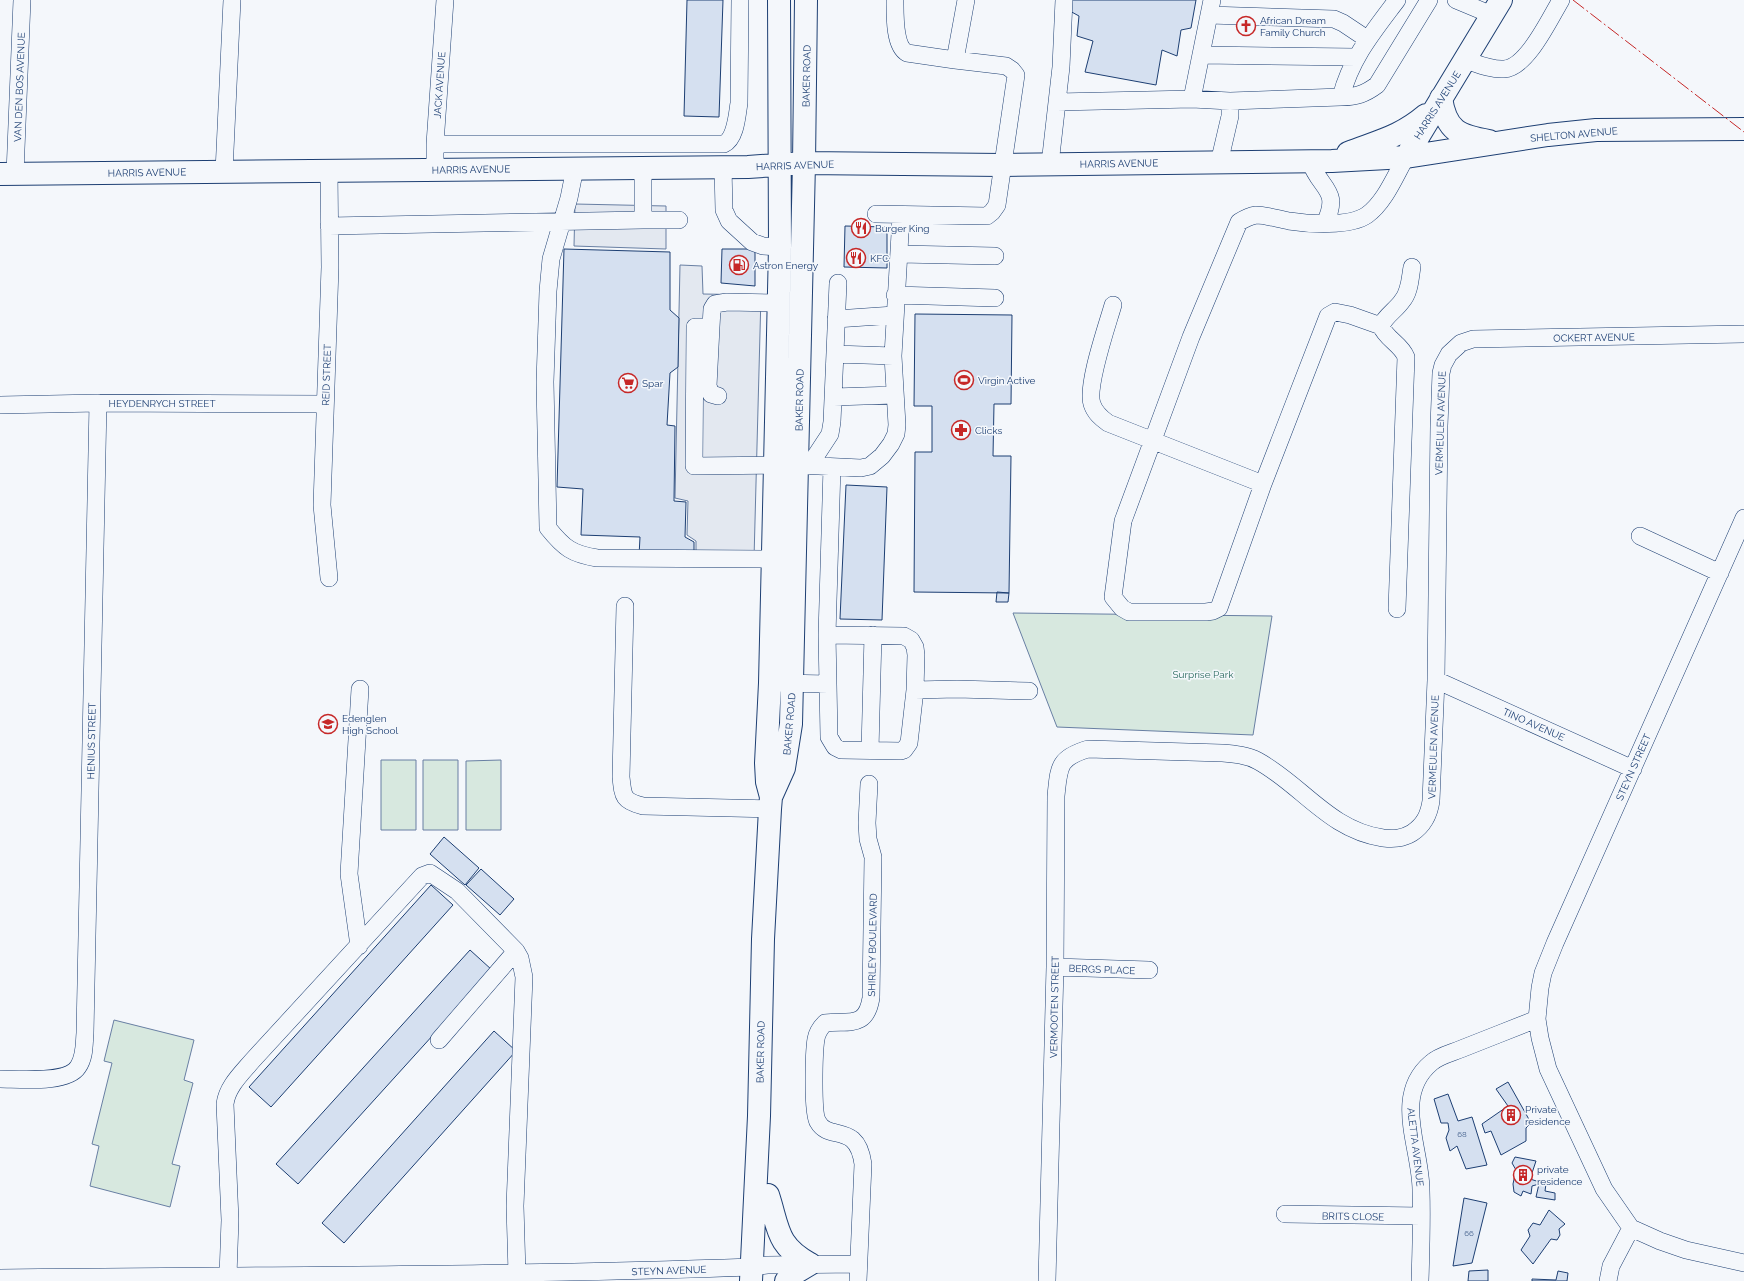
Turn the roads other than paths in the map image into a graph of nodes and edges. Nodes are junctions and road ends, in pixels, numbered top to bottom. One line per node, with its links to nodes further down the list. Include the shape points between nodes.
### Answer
1 (22, 0): 43 (street, VAN DEN BOS AVENUE)
2 (232, 0): 42 (street)
3 (445, 0): 28 (street, JACK AVENUE)
4 (740, 0): 28 (street, via 739,103 731,137 724,144)
5 (779, 0): 35 (main road, BAKER ROAD)
6 (806, 0): 33 (main road, BAKER ROAD)
7 (895, 0): 19 (street, via 897,38 903,51)
8 (966, 0): 19 (street)
9 (1064, 0): 25 (street)
10 (1397, 0): 16 (street)
11 (1429, 0): 21 (street, via 1377,85 1359,96)
12 (1456, 0): 14 (street)
13 (1561, 0): 20 (street, via 1526,56 1512,68 1493,69)
14 (1497, 7): 20 (main road, HARRIS AVENUE)
15 (1210, 8): 16 (street, via 1334,19); 17 (street)
16 (1361, 35): 18 (street)
17 (1202, 55): 18 (street); 22 (street)
18 (1354, 57): 21 (street)
19 (955, 60): 36 (street, via 1006,66 1016,75)
20 (1466, 60): 23 (main road, HARRIS AVENUE)
21 (1341, 97): 24 (street)
22 (1192, 99): 24 (street); 25 (street)
23 (1440, 100): 27 (main road, via 1447,120 1456,132 1472,138); 29 (main road, HARRIS AVENUE); 31 (main road, via 1427,114 1404,131)
24 (1230, 101): 32 (street, via 1230,116)
25 (1057, 102): 34 (street)
26 (1744, 128): 27 (main road, SHELTON AVENUE, via 1596,130)
27 (1498, 142): 29 (main road, SHELTON AVENUE)
28 (436, 144): 40 (street, JACK AVENUE)
29 (1406, 157): 31 (main road, HARRIS AVENUE); 49 (street, via 1380,202 1368,214 1353,220)
30 (1310, 161): 31 (main road, HARRIS AVENUE); 32 (main road, HARRIS AVENUE); 49 (street, via 1314,173 1331,197 1331,211)
31 (1332, 161)
32 (1219, 163): 34 (main road, HARRIS AVENUE)
33 (804, 164): 35 (main road, HARRIS AVENUE); 36 (main road, HARRIS AVENUE); 76 (main road, BAKER ROAD)
34 (1050, 164): 36 (main road, HARRIS AVENUE)
35 (781, 165): 37 (main road, HARRIS AVENUE); 51 (main road, BAKER ROAD)
36 (1002, 165): 45 (street, via 998,201 990,215)
37 (724, 167): 39 (main road, HARRIS AVENUE); 51 (street, via 724,210 729,221 752,242 763,246)
38 (575, 168): 39 (main road, HARRIS AVENUE); 40 (main road, HARRIS AVENUE); 48 (street)
39 (643, 168): 46 (street)
40 (435, 170): 41 (main road, HARRIS AVENUE)
41 (329, 171): 42 (main road, HARRIS AVENUE); 50 (street, REID STREET)
42 (224, 172): 43 (main road, HARRIS AVENUE)
43 (8, 174)
44 (876, 214): 45 (street)
45 (901, 216): 52 (street)
46 (643, 220): 47 (street); 48 (street)
47 (679, 220)
48 (563, 221): 50 (street); 81 (street, via 551,259 548,290 545,382 548,528 561,544 572,551 597,558)
49 (1325, 223): 74 (street, via 1290,221 1256,215 1239,222 1199,317)
50 (329, 226): 72 (street, REID STREET)
51 (780, 247): 58 (main road, BAKER ROAD)
52 (900, 254): 53 (street); 56 (street)
53 (995, 256)
54 (1412, 267): 62 (street, via 1404,298)
55 (838, 283): 61 (street)
56 (896, 295): 57 (street); 60 (street)
57 (996, 298)
58 (779, 303): 63 (street, via 715,304 712,309); 75 (main road, BAKER ROAD)
59 (1113, 305): 74 (street, via 1096,365 1092,405 1108,423)
60 (894, 315): 61 (street); 67 (street)
61 (836, 319): 65 (street)
62 (1381, 326): 78 (street, via 1343,313 1335,312 1328,316); 85 (street, via 1406,357)
63 (711, 327): 69 (street, via 708,386 711,394); 75 (street, via 695,327 694,466)
64 (1744, 334): 66 (street, OCKERT AVENUE, via 1473,339 1461,343)
65 (835, 354): 67 (street); 70 (street)
66 (1449, 354): 88 (street, VERMEULEN AVENUE, via 1441,373 1439,418)
67 (893, 356): 68 (street)
68 (894, 395): 70 (street); 77 (street, via 897,425 894,441 885,452 867,468)
69 (718, 396)
70 (834, 396): 76 (street, via 830,434)
71 (98, 403): 72 (street, HEYDENRYCH STREET); 73 (street, HEYDENRYCH STREET); 106 (street, HENIUS STREET, via 83,1055 78,1068 57,1078)
72 (325, 404): 83 (street, REID STREET, via 322,505)
73 (0, 405)
74 (1152, 441): 78 (street); 78 (street, via 1123,521 1113,597 1125,610 1211,612 1219,608)
75 (775, 465): 76 (street); 81 (main road, BAKER ROAD)
76 (803, 465): 77 (street); 89 (main road, BAKER ROAD)
77 (832, 467): 86 (street)
78 (1263, 484)
79 (1744, 518): 82 (street, STEYN STREET)
80 (1640, 536): 82 (street)
81 (773, 560): 90 (main road, BAKER ROAD)
82 (1720, 572): 97 (street, STEYN STREET)
83 (329, 578)
84 (624, 606): 99 (street, via 621,777 623,795 627,800 643,806)
85 (1397, 609)
86 (827, 635): 87 (street); 91 (street)
87 (873, 636): 93 (street, via 906,637 911,640 916,655); 96 (street)
88 (1436, 680): 95 (street, VERMEULEN AVENUE, via 1429,810 1425,822 1418,829 1399,839 1370,836 1346,827 1273,770 1256,760 1240,755); 97 (street, TINO AVENUE)
89 (793, 682): 90 (street); 91 (street); 99 (main road, BAKER ROAD, via 791,724 784,768)
90 (770, 683): 99 (main road, BAKER ROAD, via 766,763)
91 (828, 684): 96 (street, via 831,743 841,750)
92 (360, 689): 100 (street, via 349,874)
93 (915, 690): 94 (street); 96 (street, via 907,747 901,751)
94 (1029, 692)
95 (1088, 749): 102 (street, VERMOOTEN STREET, via 1068,757 1058,775)
96 (870, 750)
97 (1632, 769): 104 (street, STEYN STREET, via 1555,943 1540,988)
98 (869, 784): 114 (street, SHIRLEY BOULEVARD, via 868,839 873,857 869,1010 862,1019 824,1023 820,1028 816,1038 815,1080 815,1114 818,1122 823,1128 845,1134 861,1151 863,1164)
99 (771, 803): 107 (main road, BAKER ROAD, via 763,939)
100 (358, 946): 101 (street, via 422,876 430,873 456,891); 117 (street, via 252,1061 232,1085 226,1097 224,1104 230,1220)
101 (516, 951): 105 (street); 115 (street, via 524,977 515,1206)
102 (1055, 968): 103 (street, BERGS PLACE); 124 (street, VERMOOTEN STREET)
103 (1149, 970)
104 (1537, 1019): 110 (street, ALETTA AVENUE, via 1431,1062 1418,1077 1410,1107 1422,1188); 111 (street, STEYN STREET, via 1548,1069 1559,1094 1604,1189)
105 (439, 1040)
106 (0, 1079)
107 (759, 1116): 108 (main road, BAKER ROAD, via 770,1147); 116 (main road, BAKER ROAD)
108 (768, 1195): 113 (main road, via 781,1239 795,1256); 116 (main road, BAKER ROAD)
109 (1285, 1214): 110 (street, BRITS CLOSE)
110 (1421, 1216): 125 (street, ALETTA AVENUE)
111 (1630, 1228): 112 (street, via 1686,1250); 126 (street, via 1611,1266)
112 (1744, 1263)
113 (810, 1264): 114 (street, STEYN AVENUE); 116 (street, STEYN AVENUE); 122 (main road)
114 (858, 1264): 123 (street, SHIRLEY BOULEVARD)
115 (517, 1273): 118 (street, STEYN AVENUE); 120 (street, STEYN AVENUE)
116 (759, 1273): 118 (street, STEYN AVENUE, via 603,1273)
117 (228, 1276): 120 (street, STEYN AVENUE); 121 (street, STEYN AVENUE)
118 (553, 1277)
119 (0, 1278): 121 (street, STEYN AVENUE)
120 (369, 1278)
121 (168, 1279)
122 (786, 1281)
123 (858, 1281)
124 (1047, 1281)
125 (1420, 1281)
126 (1608, 1281)

